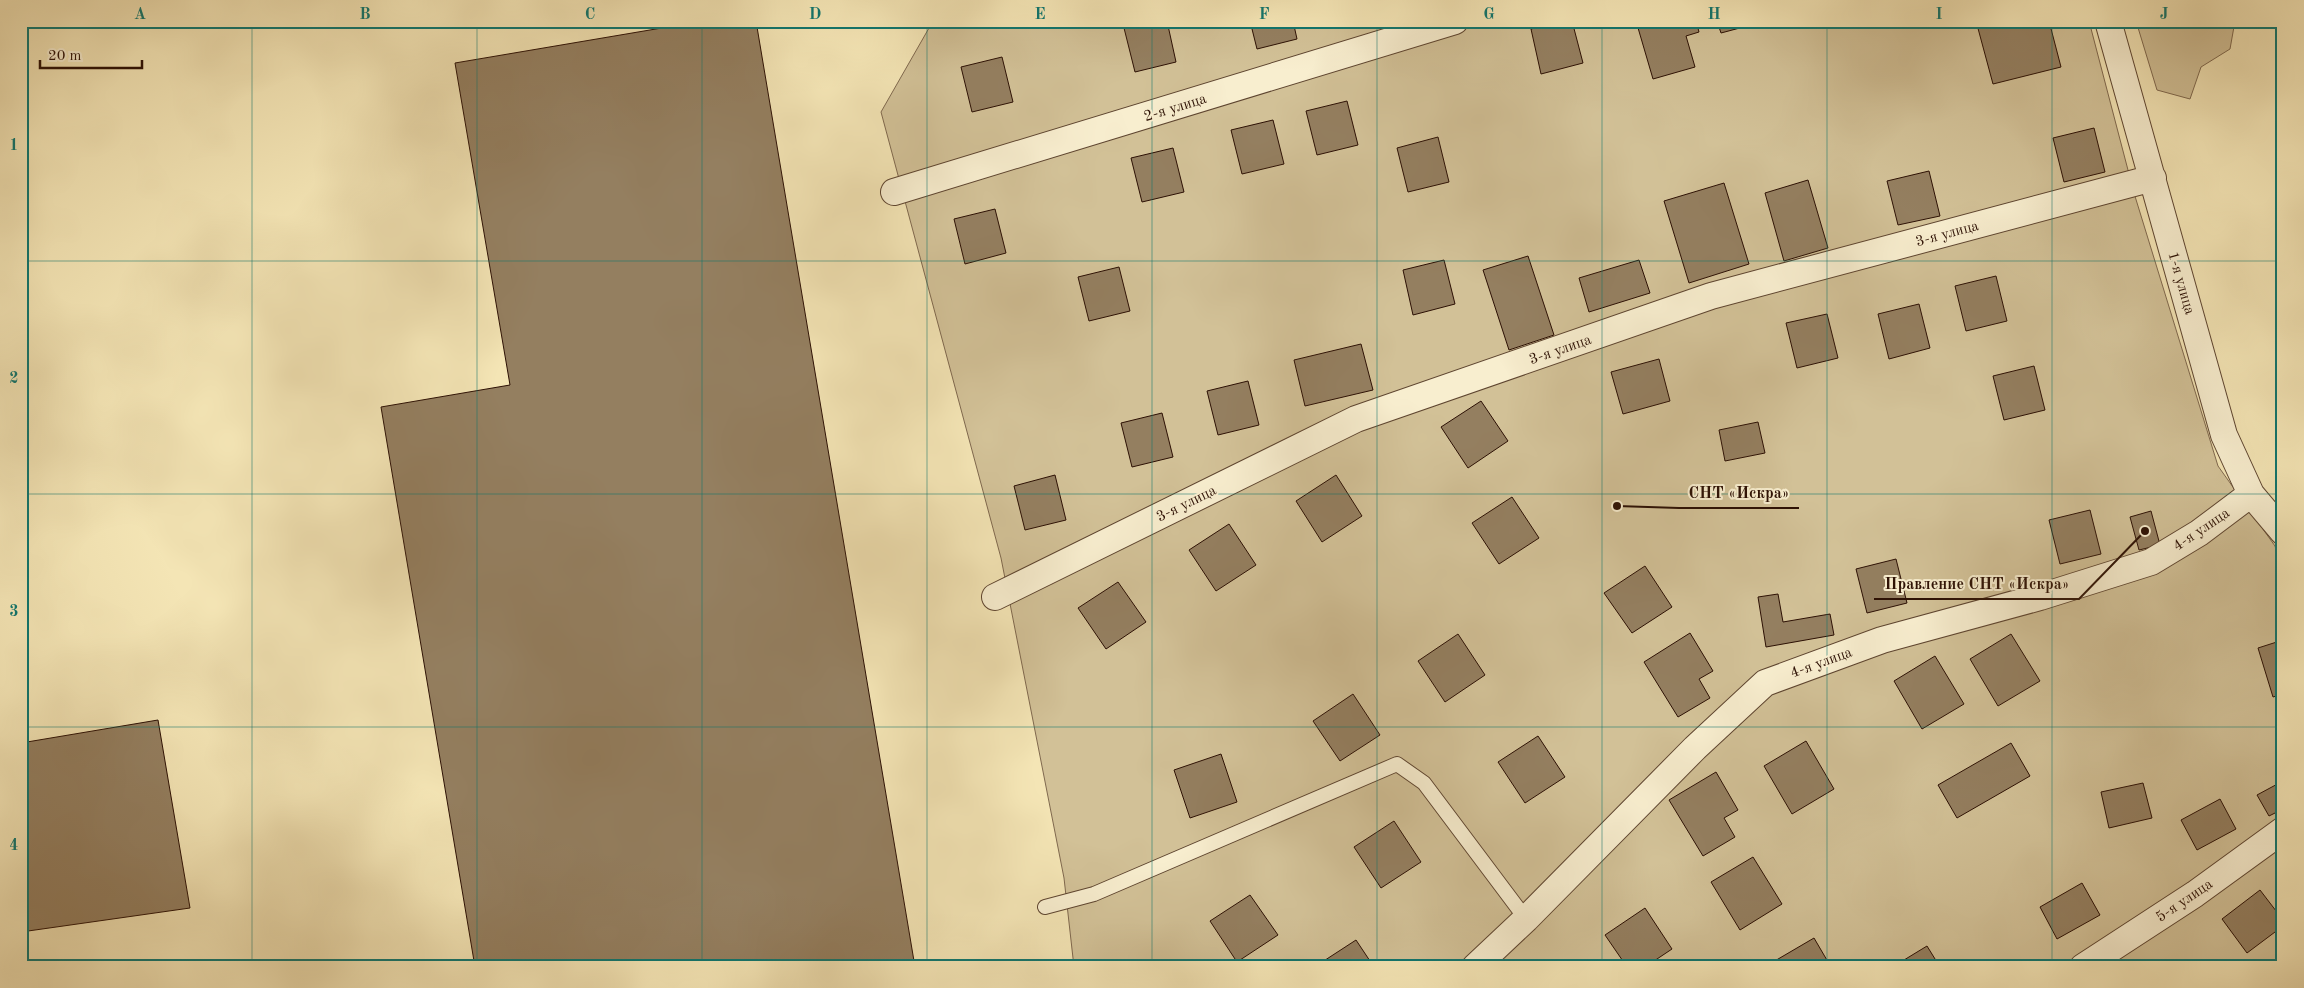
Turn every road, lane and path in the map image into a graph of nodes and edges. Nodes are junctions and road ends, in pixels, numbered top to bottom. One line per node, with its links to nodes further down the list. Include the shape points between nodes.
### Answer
1 (1455, 21): 4 (street, 2-я улица)
2 (2108, 21): 3 (street, 1-я улица)
3 (2153, 178): 5 (street, 1-я улица, via 2224,435); 7 (street, 3-я улица, via 1711,296 1356,419)
4 (894, 192)
5 (2251, 494): 6 (street, 1-я улица); 10 (street, 4-я улица, via 2199,533 2151,562 2040,597 1882,640 1765,683 1689,754)
6 (2283, 532)
7 (995, 597)
8 (2283, 830): 12 (street, 5-я улица, via 2195,894)
9 (1045, 906): 10 (lane, via 1094,894 1149,872 1397,764 1424,782)
10 (1526, 919): 11 (street, 4-я улица)
11 (1475, 967)
12 (2084, 967)

